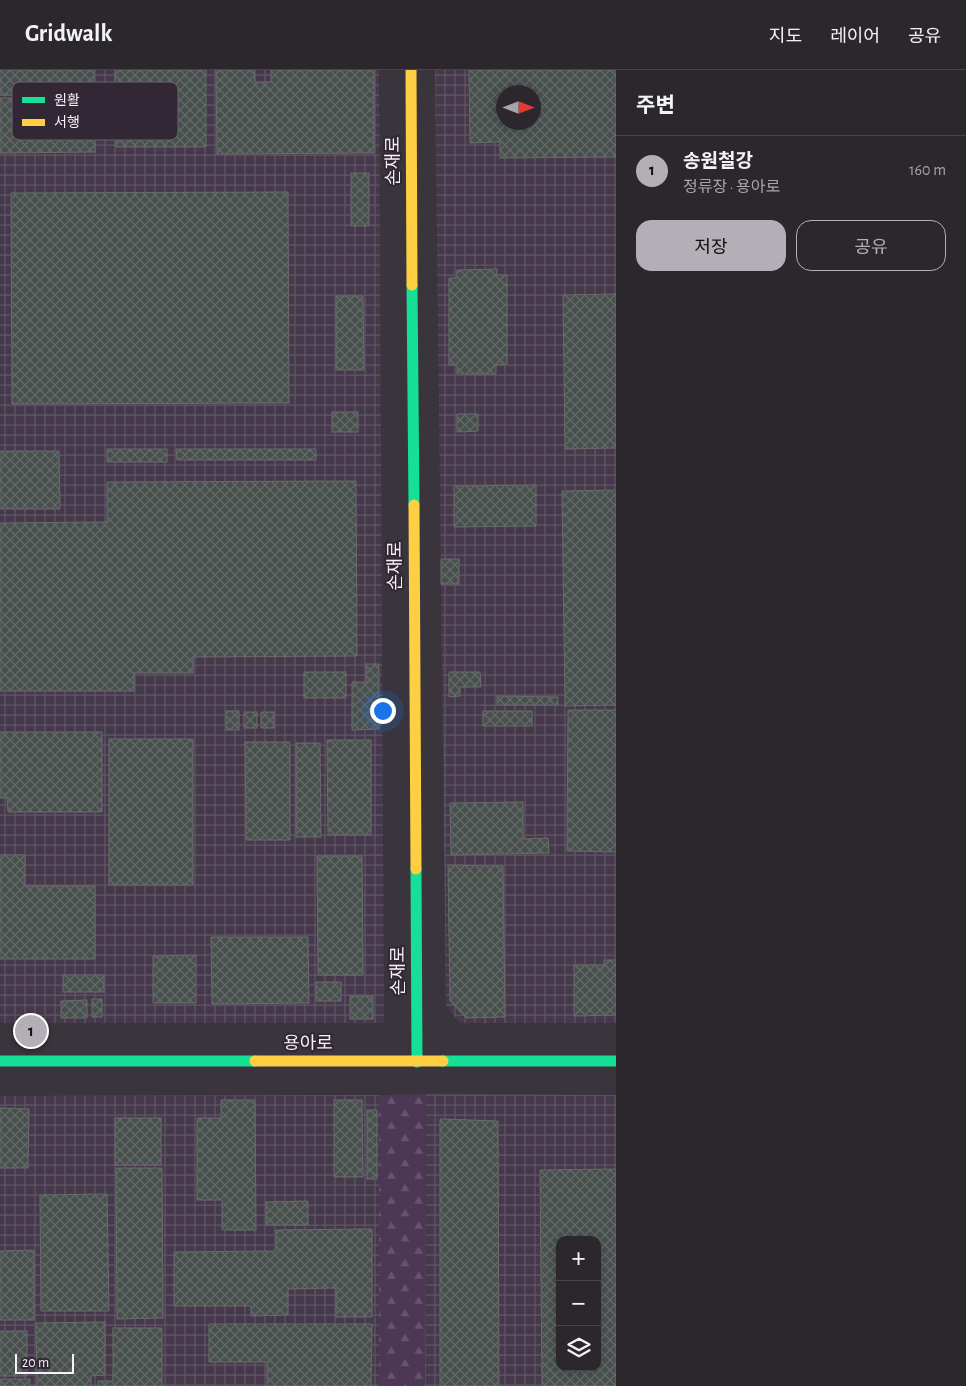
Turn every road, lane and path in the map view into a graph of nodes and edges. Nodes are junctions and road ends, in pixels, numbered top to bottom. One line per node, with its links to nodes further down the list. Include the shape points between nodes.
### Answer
1 (411, 70): 4 (street, 손재로)
2 (0, 1061): 4 (street, 용아로)
3 (616, 1061): 4 (street, 용아로)
4 (417, 1062)

